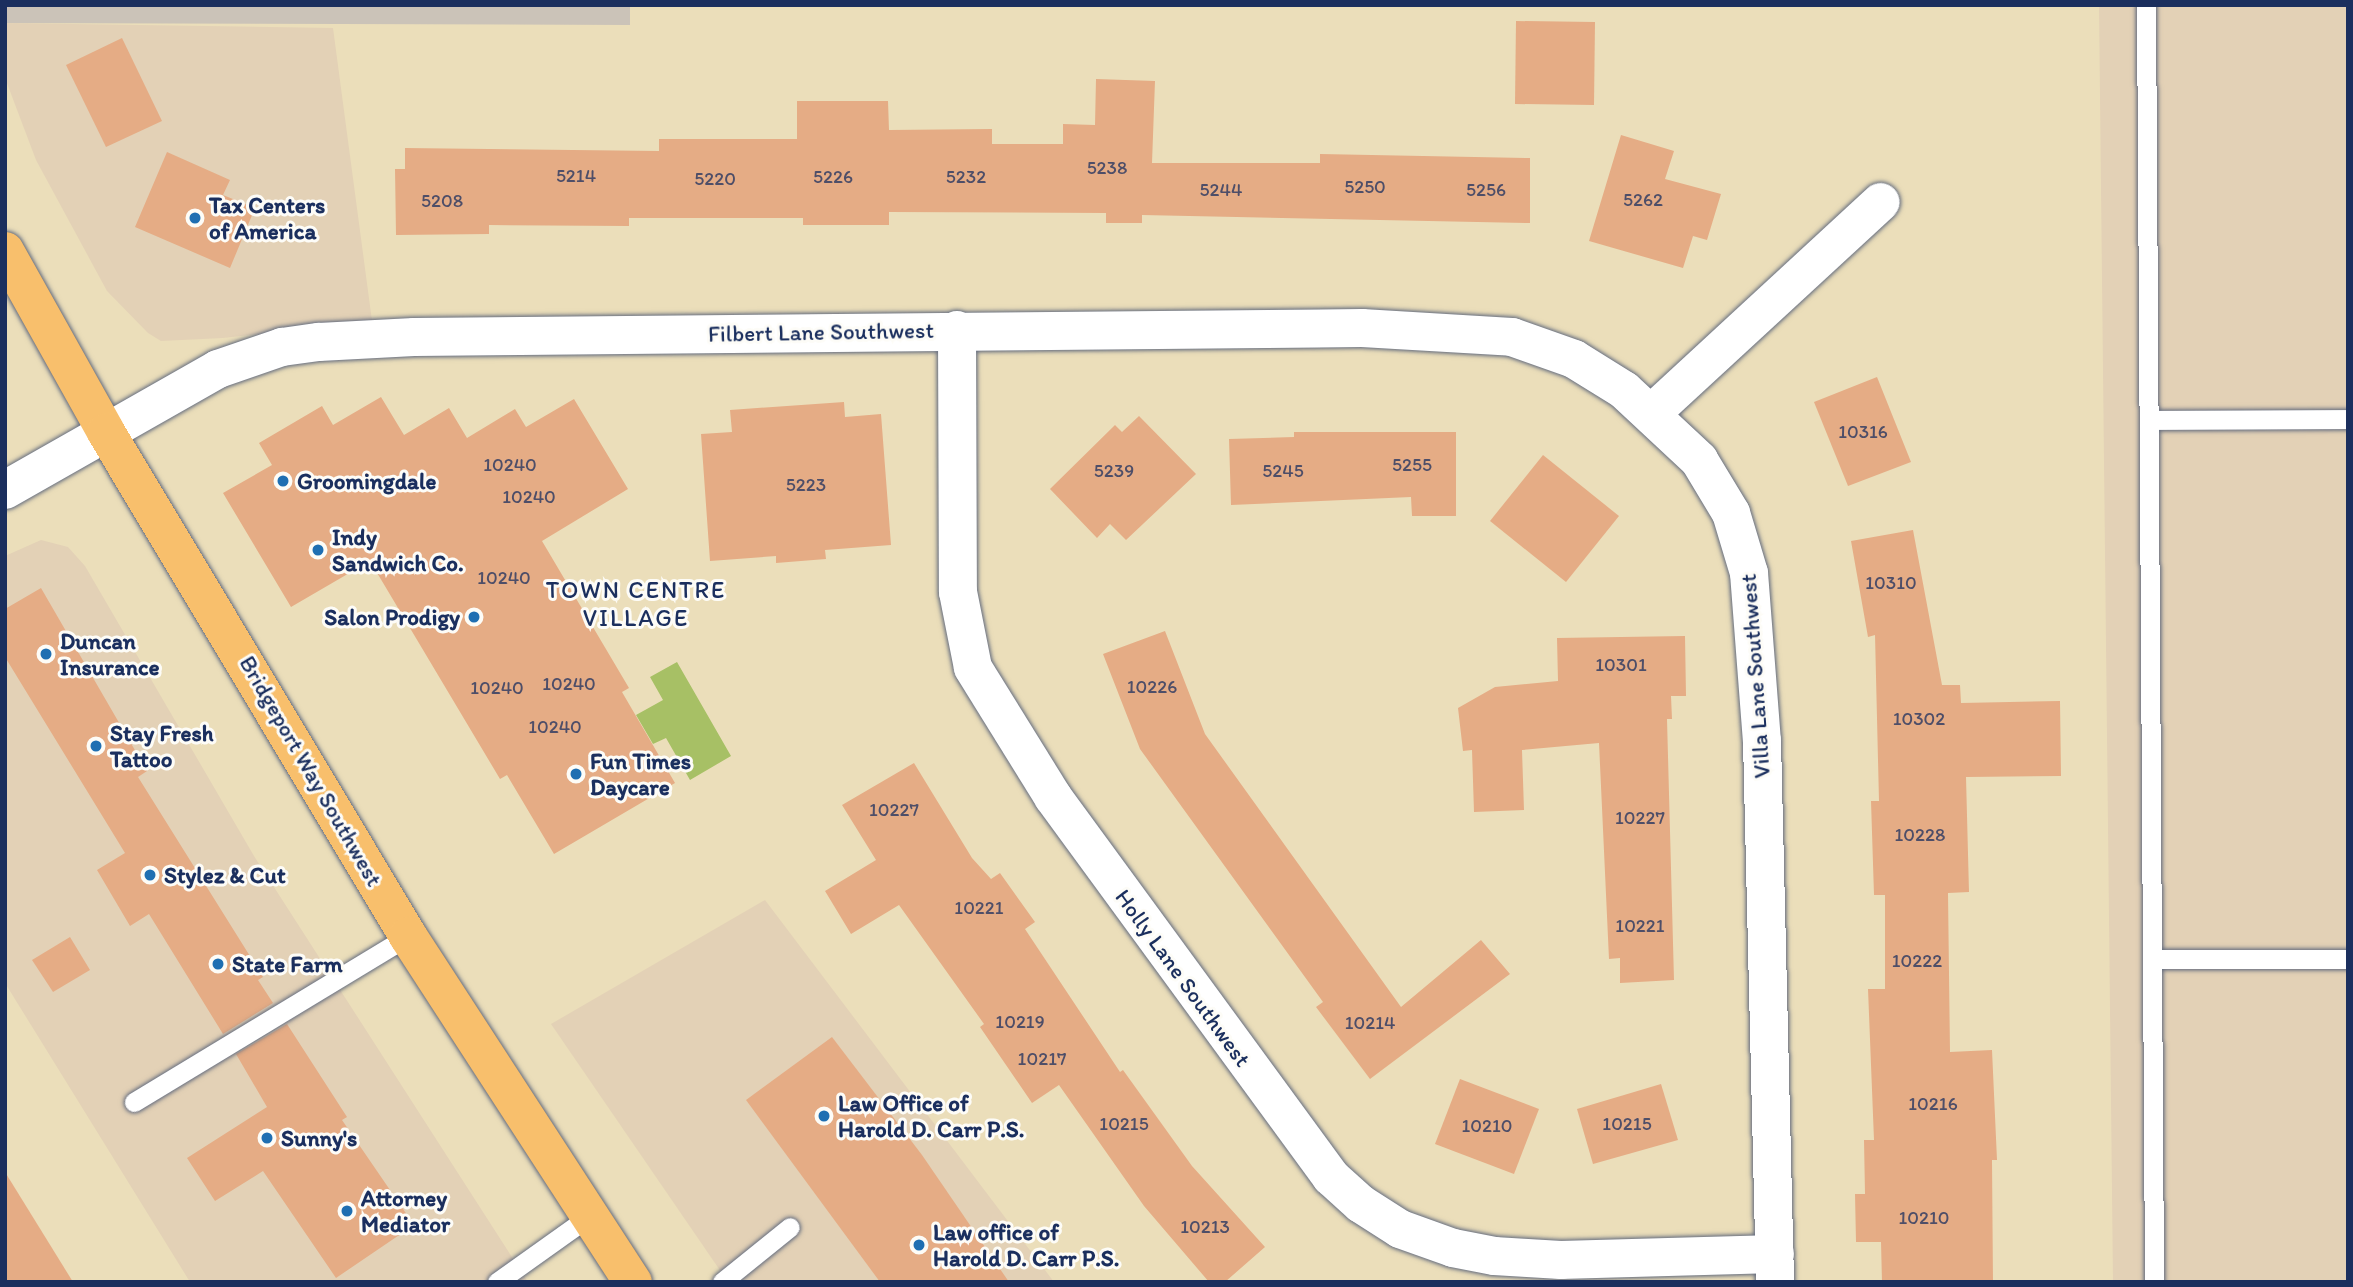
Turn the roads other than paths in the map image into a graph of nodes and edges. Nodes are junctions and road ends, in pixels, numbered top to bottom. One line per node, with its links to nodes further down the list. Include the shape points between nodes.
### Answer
1 (2146, 5): 7 (lane)
2 (1881, 202): 5 (street)
3 (5, 251): 8 (main road, Bridgeport Way Southwest)
4 (957, 330): 5 (street, Filbert Lane Southwest, via 1362,328 1479,332 1544,345 1574,359); 8 (street, Filbert Lane Southwest, via 414,337 300,344 218,369); 16 (street, Holly Lane Southwest, via 958,592 973,668 1053,797 1331,1177 1361,1205 1401,1229 1453,1248 1494,1256)
5 (1652, 413): 16 (street, Villa Lane Southwest, via 1699,460 1726,504 1741,541 1754,603 1762,741)
6 (2348, 419): 7 (lane)
7 (2149, 420): 11 (lane)
8 (106, 432): 9 (street, Filbert Lane Southwest); 10 (main road, Bridgeport Way Southwest)
9 (5, 490)
10 (408, 936): 13 (lane); 14 (main road, Bridgeport Way Southwest)
11 (2153, 959): 12 (lane); 20 (lane)
12 (2348, 959)
13 (135, 1102)
14 (588, 1217): 17 (lane); 18 (main road, Bridgeport Way Southwest)
15 (790, 1227): 19 (lane)
16 (1775, 1268)
17 (497, 1282)
18 (633, 1282)
19 (722, 1282)
20 (2154, 1282)

